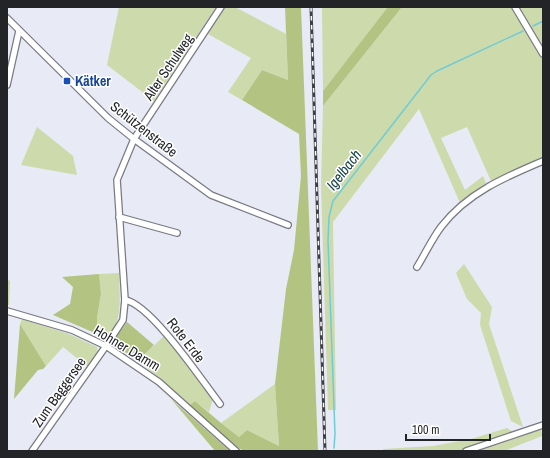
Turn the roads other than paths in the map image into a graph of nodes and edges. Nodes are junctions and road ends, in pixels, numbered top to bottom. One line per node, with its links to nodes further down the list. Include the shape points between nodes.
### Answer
1 (221, 7): 7 (street, Alter Schulweg)
2 (515, 7): 5 (street)
3 (7, 18): 4 (street, Schützenstraße)
4 (19, 31): 6 (street); 7 (street, Schützenstraße)
5 (543, 54)
6 (7, 85)
7 (134, 140): 9 (street, via 117,180); 10 (street, Schützenstraße, via 211,195)
8 (543, 161): 12 (street, via 490,184 457,210 441,228)
9 (119, 217): 11 (street); 13 (street)
10 (288, 225)
11 (176, 232)
12 (417, 267)
13 (125, 300): 15 (street, via 123,320); 16 (street, Rote Erde, via 132,302 161,326)
14 (7, 311): 15 (street, Hohner Damm, via 72,330)
15 (106, 346): 18 (street, Zum Baggersee); 19 (street, Hohner Damm, via 160,382)
16 (220, 404)
17 (543, 426): 20 (street)
18 (32, 451)
19 (236, 451)
20 (466, 451)

